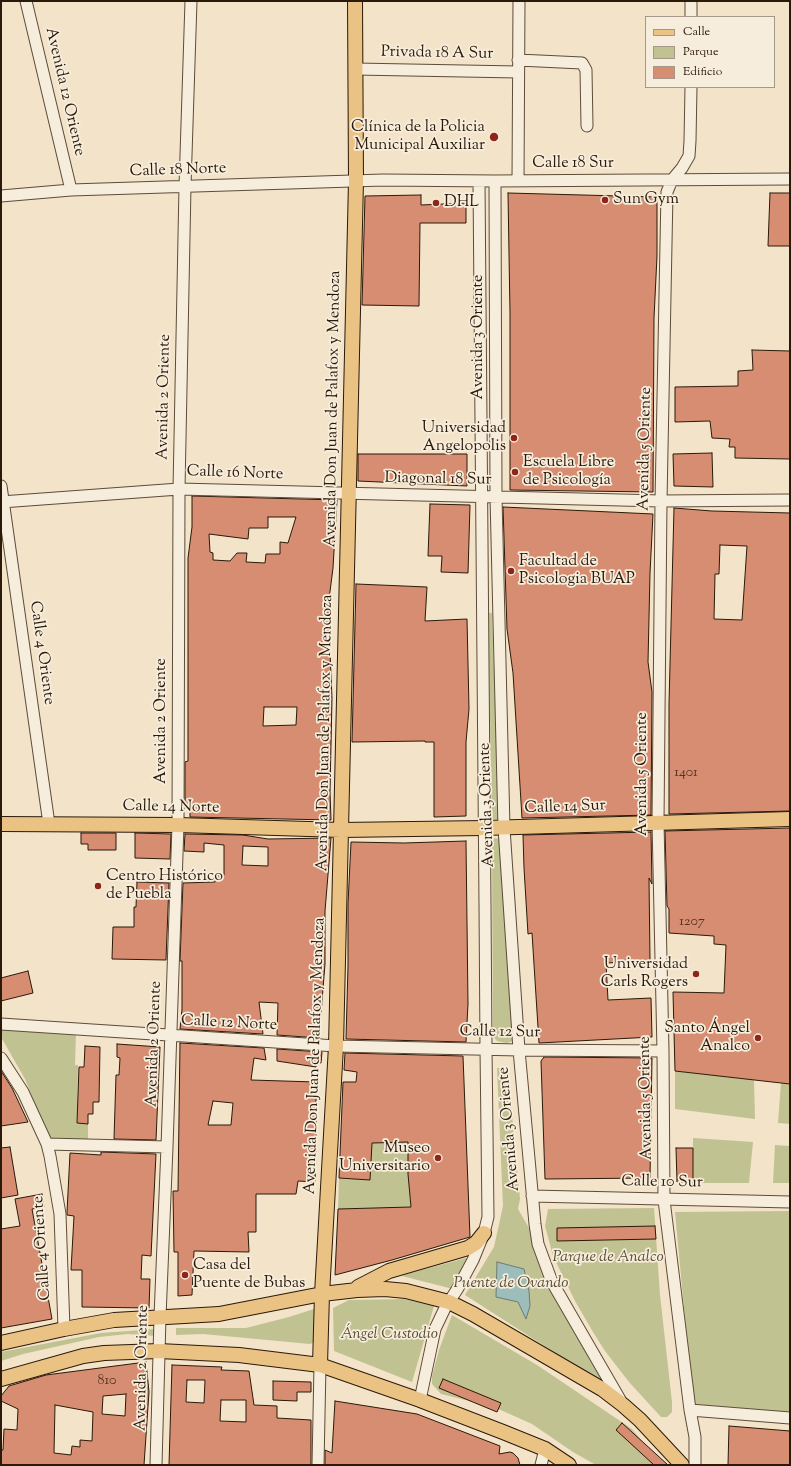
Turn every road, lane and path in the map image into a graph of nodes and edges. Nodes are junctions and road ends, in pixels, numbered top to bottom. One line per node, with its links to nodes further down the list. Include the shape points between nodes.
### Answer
1 (26, 1): 19 (street, Avenida 12 Oriente)
2 (191, 1): 18 (street, Avenida 2 Oriente)
3 (355, 1): 8 (main road, Avenida Don Juan de Palafox y Mendoza)
4 (519, 1): 7 (street)
5 (691, 1): 6 (street)
6 (691, 16)
7 (518, 60): 9 (street); 11 (street, via 582,63 586,70)
8 (355, 69): 9 (street, Privada 18 A Sur); 15 (main road, Avenida Don Juan de Palafox y Mendoza)
9 (518, 72): 13 (street)
10 (691, 88): 14 (street, Avenida 5 Oriente, via 689,156)
11 (587, 126)
12 (790, 179): 14 (street, Calle 18 Sur)
13 (518, 180): 14 (street, Calle 18 Sur); 17 (street, Calle 18 Sur)
14 (672, 180): 29 (street, Avenida 5 Oriente, via 667,192)
15 (356, 181): 16 (street, Calle 18 Sur); 18 (street, Calle 18 Norte); 25 (main road, Avenida Don Juan de Palafox y Mendoza)
16 (479, 181): 17 (street, Calle 18 Sur); 21 (street, Avenida 3 Oriente)
17 (495, 181): 22 (street, Avenida 3 Oriente)
18 (185, 186): 19 (street, Calle 18 Norte); 24 (street, Avenida 2 Oriente)
19 (71, 190): 20 (street, Calle 18 Norte)
20 (1, 196)
21 (480, 323): 22 (street); 26 (street, Avenida 3 Oriente)
22 (495, 324): 27 (street, Avenida 3 Oriente)
23 (1, 486): 30 (street, Calle 4 Oriente)
24 (179, 489): 25 (street, Calle 16 Norte); 30 (street, Calle 16 Norte); 35 (street, Avenida 2 Oriente)
25 (348, 494): 26 (street, Diagonal 18 Sur); 38 (main road, Avenida Don Juan de Palafox y Mendoza)
26 (481, 497): 27 (street, Diagonal 18 Sur); 36 (street, Avenida 3 Oriente)
27 (496, 497): 29 (street, Diagonal 18 Sur); 37 (street, Avenida 3 Oriente)
28 (790, 500): 29 (street, Diagonal 18 Sur)
29 (662, 501): 32 (street, Avenida 5 Oriente)
30 (2, 502): 34 (street, Calle 4 Oriente)
31 (790, 819): 32 (main road, Calle 14 Sur)
32 (658, 822): 37 (main road, Calle 14 Sur); 44 (street, Avenida 5 Oriente)
33 (1, 824): 34 (main road, Calle 14 Norte)
34 (49, 824): 35 (main road, Calle 14 Norte)
35 (178, 825): 38 (main road, Calle 14 Norte); 40 (street, Avenida 2 Oriente)
36 (484, 828): 37 (main road, Calle 14 Sur); 38 (main road, Calle 14 Sur); 42 (street, Avenida 3 Oriente)
37 (504, 828): 43 (street, Avenida 3 Oriente)
38 (340, 830): 41 (main road, Avenida Don Juan de Palafox y Mendoza)
39 (1, 1024): 40 (street, Calle 12 Norte)
40 (171, 1036): 41 (street, Calle 12 Norte); 47 (street, Avenida 2 Oriente)
41 (336, 1046): 42 (street, Calle 12 Sur); 53 (main road, Avenida Don Juan de Palafox y Mendoza)
42 (486, 1049): 43 (street, Calle 12 Sur); 51 (street, Avenida 3 Oriente, via 488,1217)
43 (519, 1050): 44 (street, Calle 12 Sur); 48 (street, Avenida 3 Oriente)
44 (663, 1051): 49 (street, Avenida 5 Oriente)
45 (1, 1058): 46 (street, Calle 4 Oriente, via 23,1092)
46 (47, 1144): 47 (street); 56 (street, Calle 4 Oriente, via 60,1214)
47 (167, 1147): 55 (street, Avenida 2 Oriente)
48 (532, 1196): 49 (street, Calle 10 Sur); 62 (street, Avenida 3 Oriente, via 538,1244 552,1282)
49 (664, 1200): 50 (street, Calle 10 Sur); 63 (street, Avenida 5 Oriente)
50 (790, 1202)
51 (484, 1234): 52 (main road, via 468,1248 389,1271); 54 (street, Avenida 3 Oriente, via 464,1278)
52 (351, 1290): 53 (main road); 54 (main road, via 395,1289)
53 (322, 1294): 55 (main road, via 235,1312); 59 (main road, Avenida Don Juan de Palafox y Mendoza)
54 (449, 1302): 61 (street, Avenida 3 Oriente, via 432,1338); 62 (main road, via 602,1389)
55 (160, 1317): 56 (main road, via 114,1320); 58 (street, Avenida 2 Oriente)
56 (64, 1329): 57 (main road)
57 (1, 1343)
58 (159, 1351): 59 (main road, via 239,1355); 60 (main road, via 83,1356); 66 (street, Avenida 2 Oriente)
59 (320, 1366): 61 (main road); 67 (street, Avenida Don Juan de Palafox y Mendoza)
60 (1, 1379)
61 (420, 1400): 65 (main road)
62 (623, 1405): 70 (main road)
63 (690, 1410): 64 (street); 71 (street, Avenida 5 Oriente, via 695,1437)
64 (790, 1418)
65 (545, 1449): 68 (street); 69 (main road)
66 (156, 1465)
67 (318, 1465)
68 (541, 1465)
69 (569, 1465)
70 (682, 1465)
71 (695, 1465)

